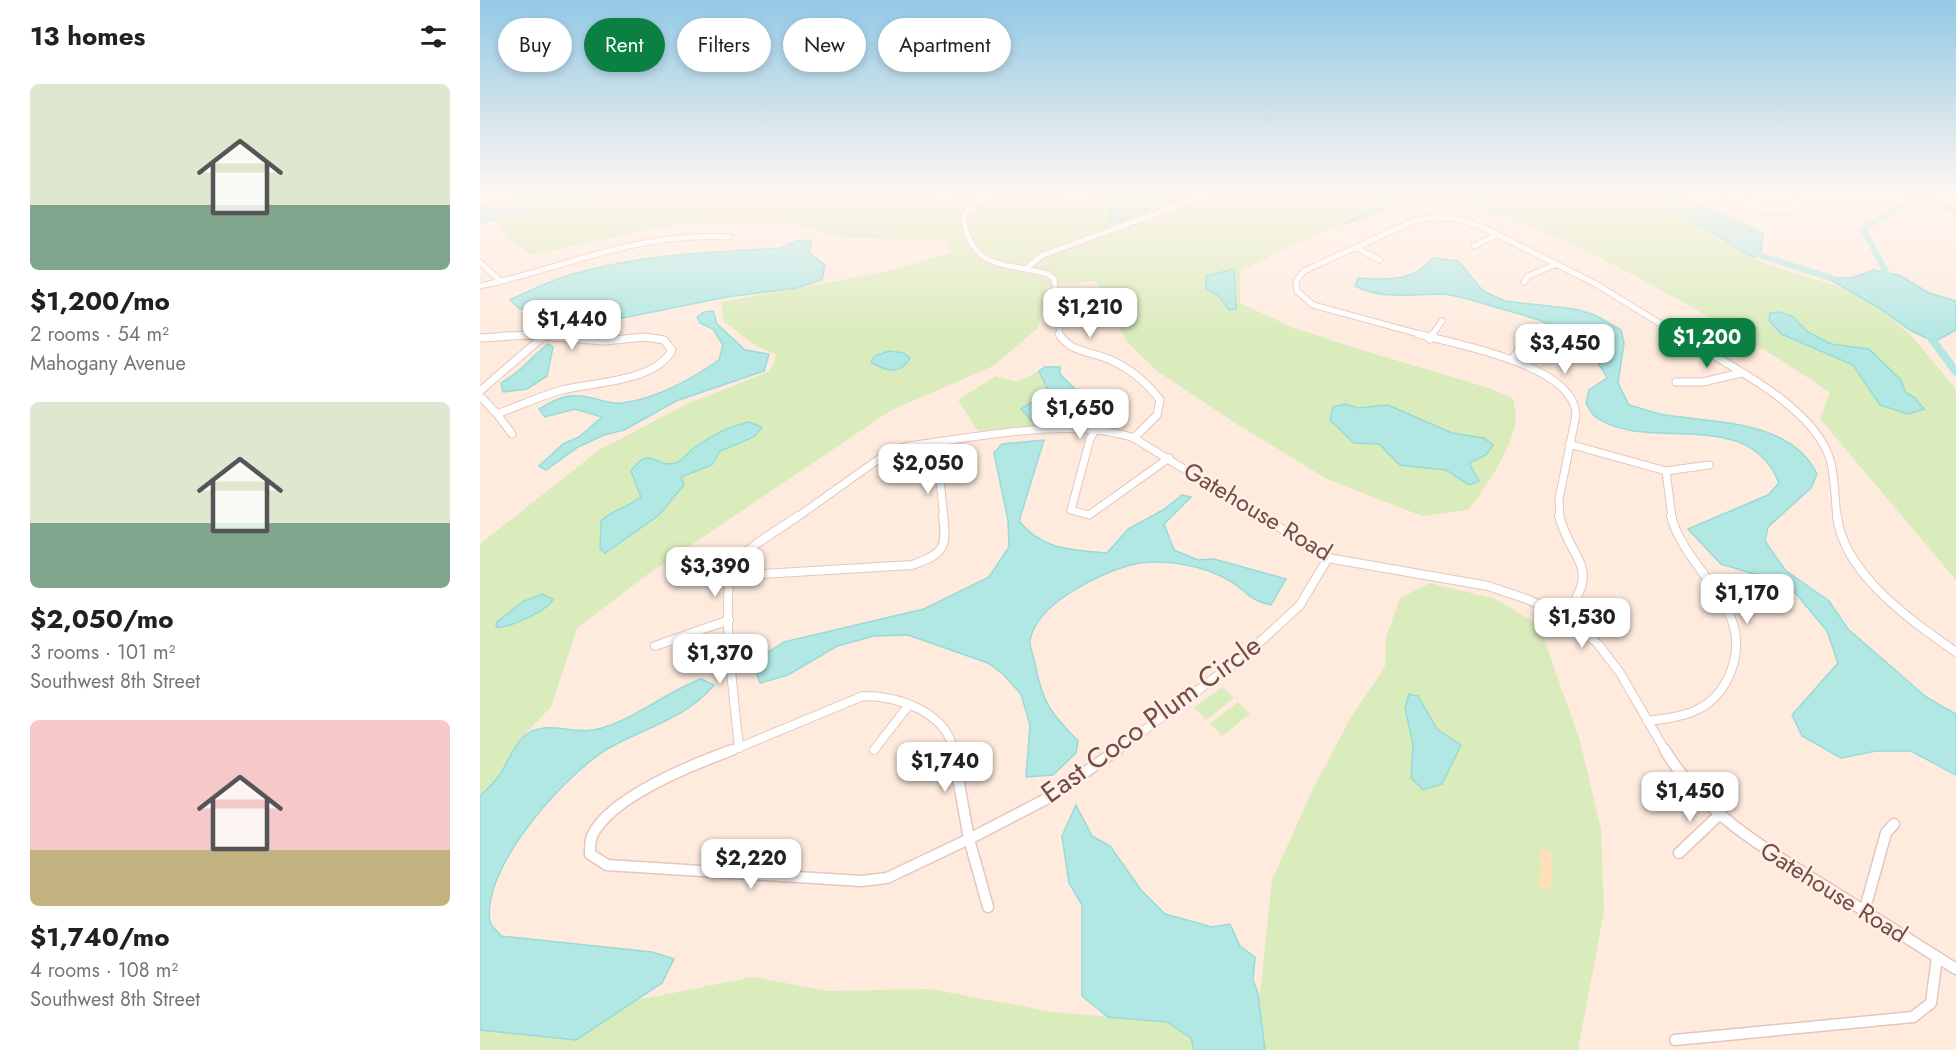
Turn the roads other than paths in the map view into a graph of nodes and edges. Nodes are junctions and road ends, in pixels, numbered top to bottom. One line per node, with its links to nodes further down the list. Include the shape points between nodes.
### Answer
1 (651, 241): 13 (street, via 592,252)
2 (968, 241): 12 (street, via 992,263)
3 (1083, 241): 12 (street, via 1043,255)
4 (1371, 241): 8 (street)
5 (1484, 241): 7 (street)
6 (1509, 241): 11 (street)
7 (1474, 246)
8 (1356, 248): 9 (street); 19 (street, via 1304,271 1296,281 1303,299 1330,312)
9 (1380, 260)
10 (480, 262): 13 (street)
11 (1557, 264): 14 (street, via 1528,276); 22 (street, via 1604,288)
12 (1025, 269): 29 (street, via 1054,279 1057,329 1062,339 1072,347 1107,357 1150,385 1160,400 1157,416)
13 (500, 281): 15 (street)
14 (1524, 282)
15 (480, 286)
16 (1442, 321): 19 (street)
17 (544, 335): 18 (street); 24 (street); 26 (street, via 589,340 662,339 670,344 671,355 641,374 561,390)
18 (480, 338)
19 (1430, 339): 21 (street)
20 (1526, 339): 21 (street)
21 (1512, 360): 31 (street, via 1543,373 1570,398 1577,412)
22 (1741, 373): 23 (street, via 1703,382); 40 (street, via 1784,400 1815,429 1832,462 1838,523 1848,549 1874,585 1905,616)
23 (1676, 382)
24 (480, 391)
25 (480, 396): 26 (street)
26 (497, 414): 28 (street)
27 (1096, 428): 29 (street, Gatehouse Road); 30 (street, Gatehouse Road, via 1027,431); 32 (street, via 1071,510 1089,515)
28 (512, 434)
29 (1134, 438): 32 (street, Gatehouse Road)
30 (936, 443): 36 (street, Gatehouse Road, via 890,451 746,553); 36 (street, via 946,541 941,551 912,565)
31 (1569, 444): 34 (street); 37 (street, via 1558,507 1563,532 1584,578 1582,591)
32 (1169, 458): 35 (street, Gatehouse Road)
33 (1709, 465): 34 (street)
34 (1666, 471): 42 (street, via 1674,528 1687,552 1708,576 1738,638 1733,669 1717,699 1695,715)
35 (1328, 558): 37 (street, Gatehouse Road, via 1488,586); 47 (street, East Coco Plum Circle, via 1300,605 1248,653 1048,798)
36 (730, 576): 38 (street)
37 (1565, 617): 42 (street, Gatehouse Road, via 1598,644)
38 (729, 620): 39 (street); 43 (street)
39 (655, 646)
40 (1956, 652)
41 (908, 705): 43 (street, via 883,696 863,696); 44 (street); 47 (street, via 932,715 952,742)
42 (1647, 721): 45 (street, Gatehouse Road, via 1675,766)
43 (739, 748): 47 (street, East Coco Plum Circle, via 682,769 639,793 603,819 591,837 590,854 607,865 861,881 887,878)
44 (874, 750)
45 (1720, 814): 48 (street); 50 (street, Gatehouse Road, via 1754,842)
46 (1894, 824): 50 (street, via 1886,833)
47 (969, 839): 49 (street)
48 (1679, 853)
49 (988, 907)
50 (1864, 912): 51 (street, Gatehouse Road)
51 (1937, 957): 52 (street, Gatehouse Road); 53 (street, via 1931,1003 1913,1017)
52 (1956, 969)
53 (1675, 1040)

